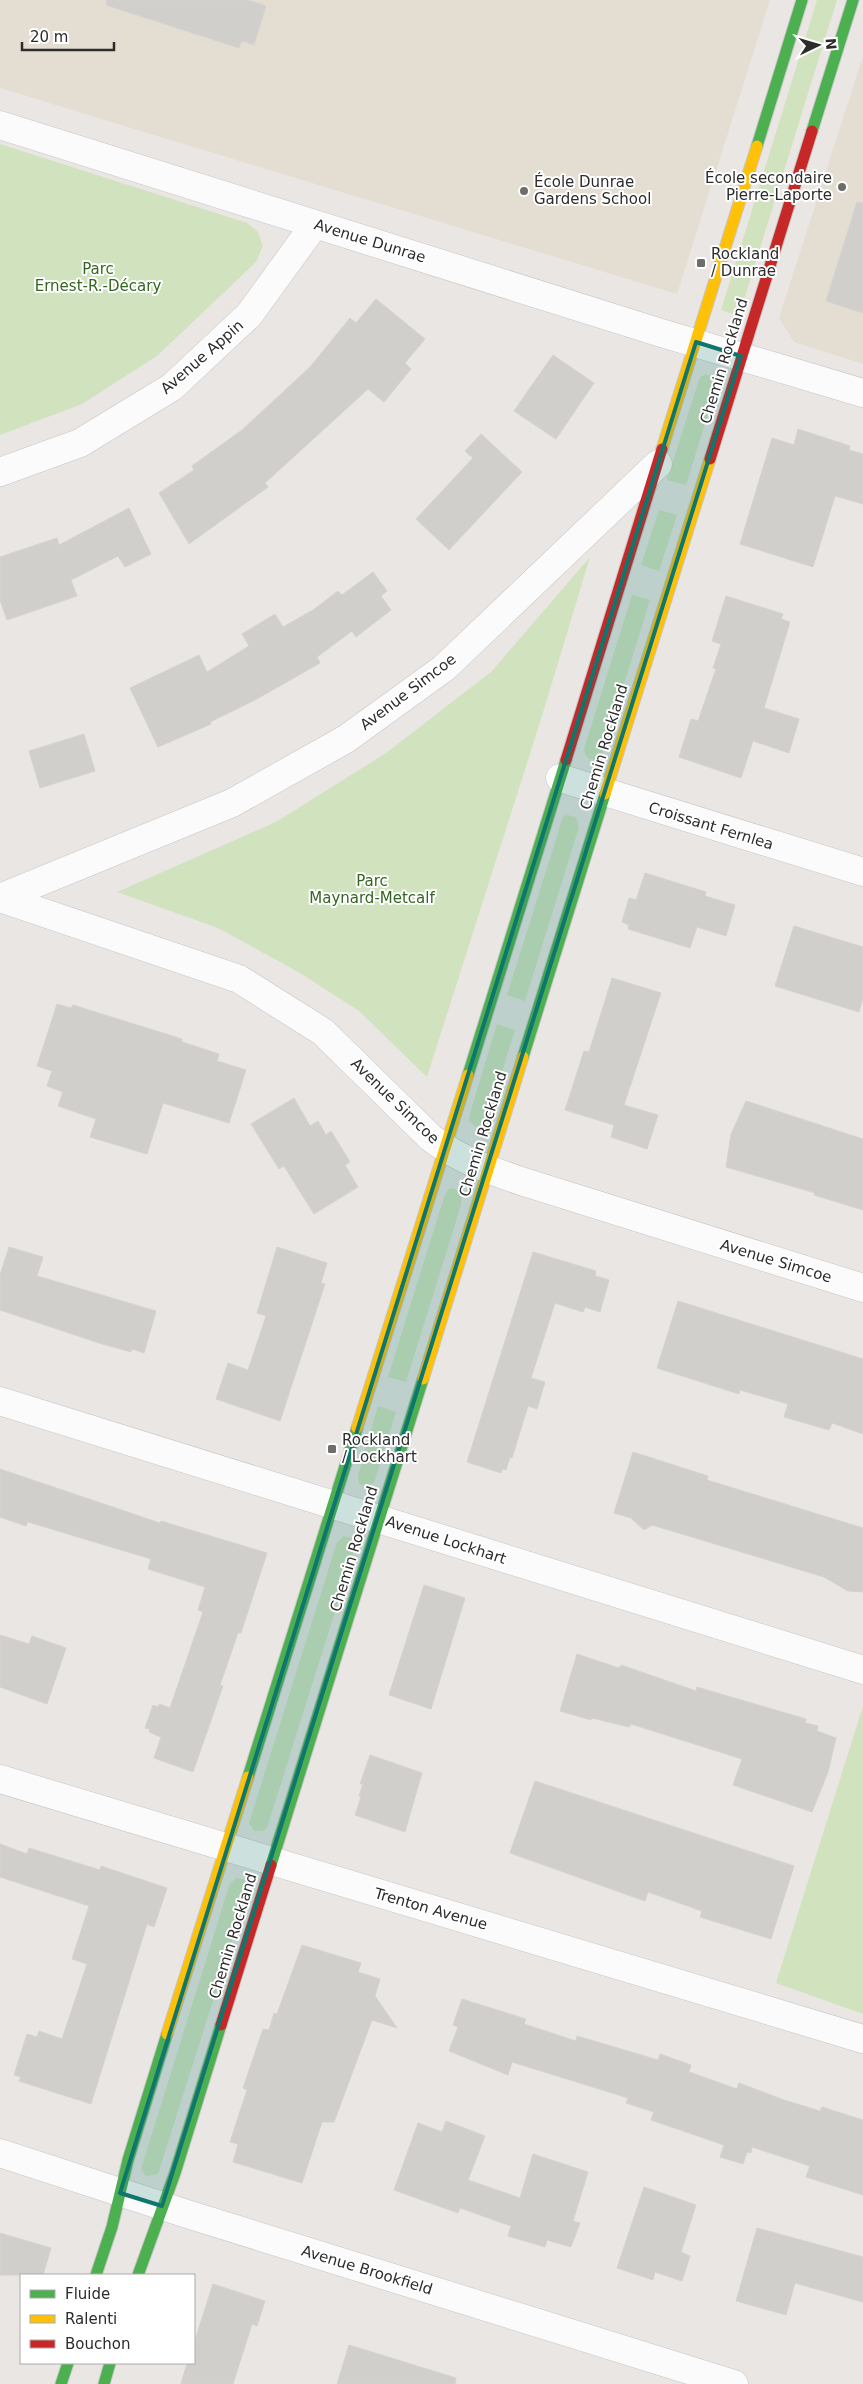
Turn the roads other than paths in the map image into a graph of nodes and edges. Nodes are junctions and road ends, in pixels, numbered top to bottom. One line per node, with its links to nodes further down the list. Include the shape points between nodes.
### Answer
1 (802, 0): 5 (street, Chemin Rockland)
2 (853, 0): 6 (street, Chemin Rockland)
3 (0, 125): 4 (street, Avenue Dunrae)
4 (315, 224): 5 (street, Avenue Dunrae); 9 (street, Avenue Appin, via 249,315 172,387 80,443)
5 (696, 342): 6 (street, Avenue Dunrae); 8 (street, Chemin Rockland)
6 (741, 356): 7 (street); 11 (street, Chemin Rockland)
7 (863, 393)
8 (658, 464): 10 (street, Chemin Rockland); 13 (street, Avenue Simcoe, via 444,668 346,739 232,803)
9 (0, 472)
10 (560, 778): 11 (street, Croissant Fernlea); 14 (street, Chemin Rockland)
11 (605, 793): 12 (street, Croissant Fernlea); 15 (street, Chemin Rockland)
12 (863, 872)
13 (0, 898): 14 (street, Avenue Simcoe, via 239,979 323,1032 422,1130)
14 (445, 1148): 15 (street, Avenue Simcoe); 18 (street, Chemin Rockland)
15 (488, 1169): 16 (street, Avenue Simcoe); 19 (street, Chemin Rockland)
16 (863, 1288)
17 (0, 1401): 18 (street, Avenue Lockhart)
18 (333, 1504): 19 (street, Avenue Lockhart); 22 (street, Chemin Rockland)
19 (378, 1519): 20 (street, Avenue Lockhart); 23 (street, Chemin Rockland)
20 (863, 1670)
21 (0, 1779): 22 (street, Trenton Avenue)
22 (226, 1847): 23 (street, Trenton Avenue); 26 (street, Chemin Rockland)
23 (272, 1862): 24 (street, Trenton Avenue); 27 (street, Chemin Rockland)
24 (863, 2038)
25 (0, 2153): 26 (street, Avenue Brookfield)
26 (120, 2192): 27 (street, Avenue Brookfield); 28 (street, Chemin Rockland)
27 (162, 2206): 29 (street, Chemin Rockland); 34 (street, Avenue Brookfield)
28 (96, 2274)
29 (138, 2274)
30 (68, 2364): 32 (street)
31 (110, 2364): 33 (street)
32 (61, 2384)
33 (104, 2384)
34 (734, 2384)

